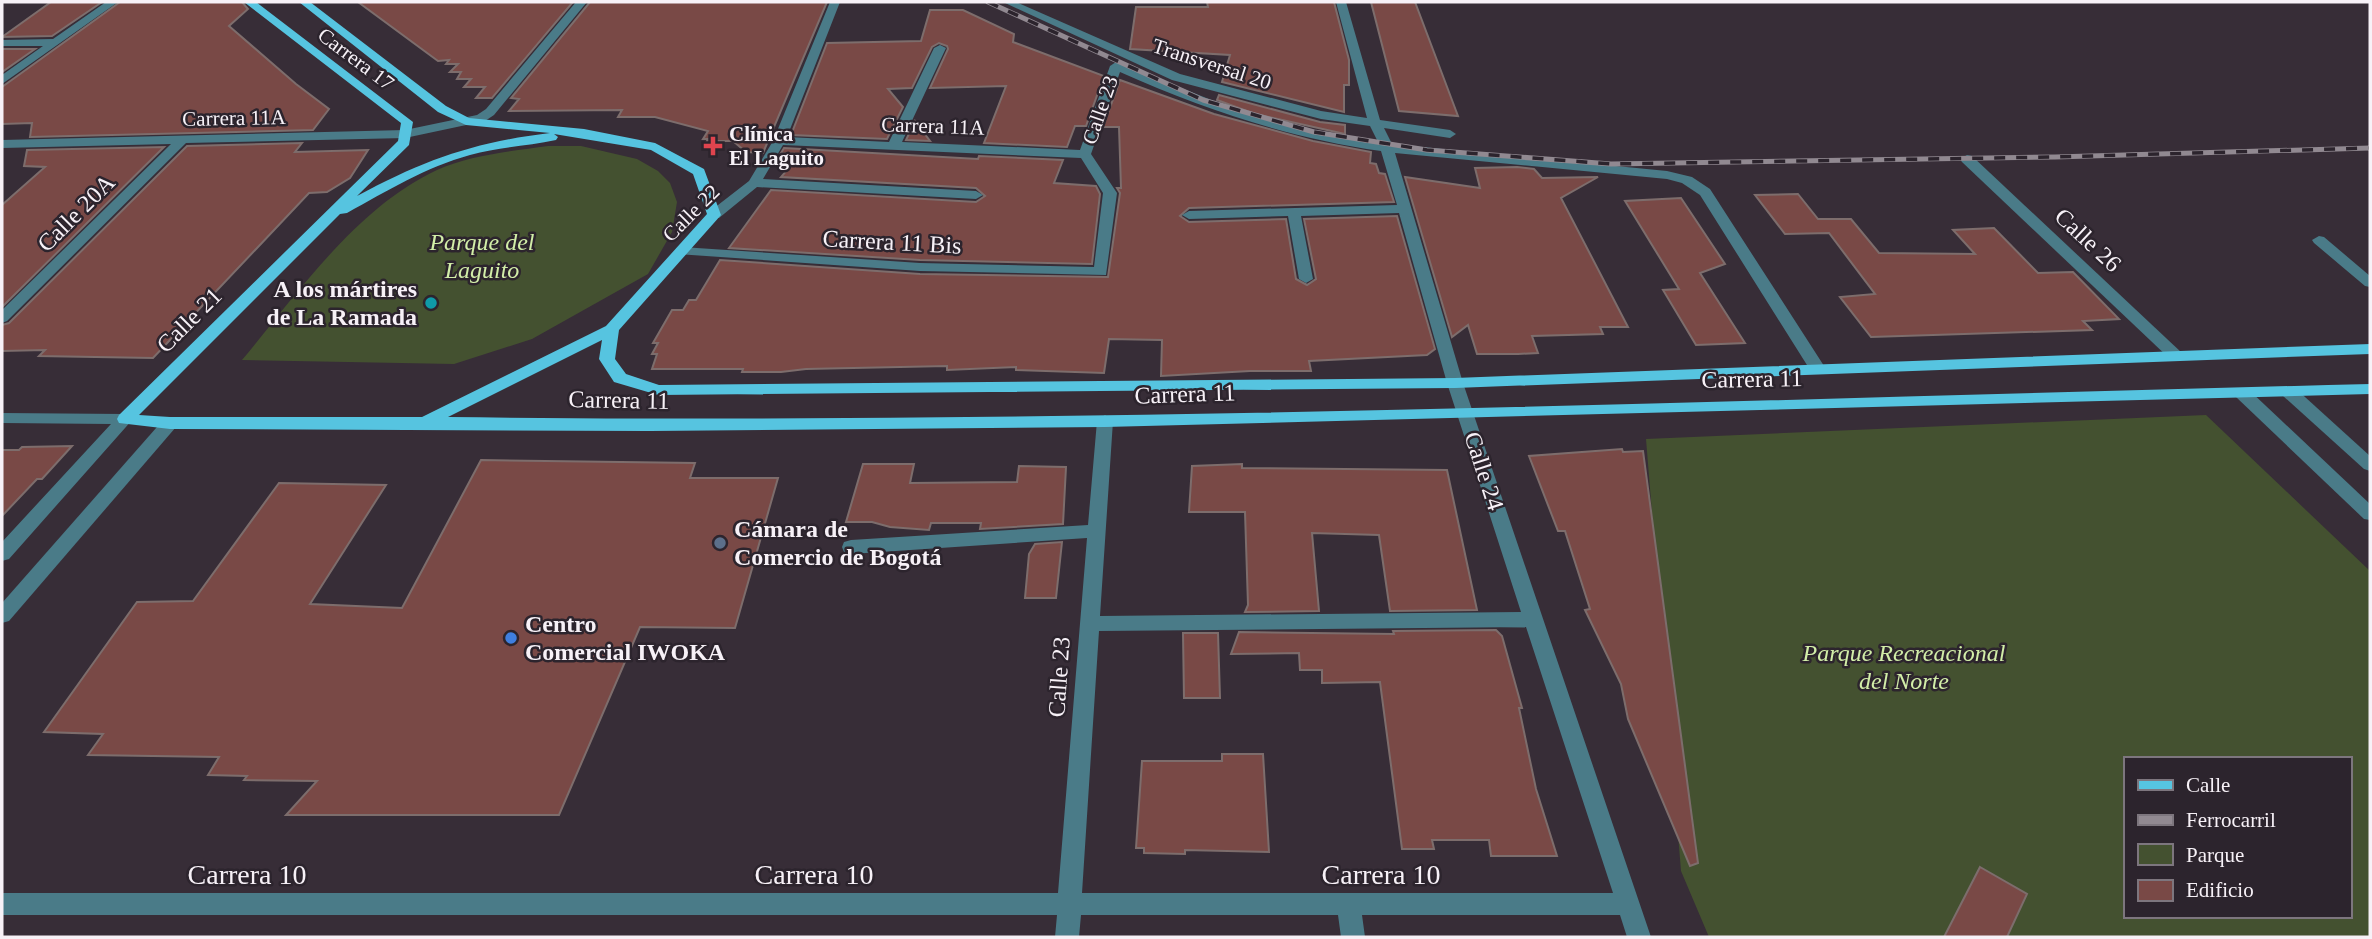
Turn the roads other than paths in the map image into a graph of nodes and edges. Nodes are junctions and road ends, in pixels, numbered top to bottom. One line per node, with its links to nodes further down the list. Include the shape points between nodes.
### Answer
1 (113, 2): 8 (street)
2 (249, 2): 15 (main road, Carrera 17)
3 (304, 2): 13 (main road, Carrera 17, via 442,109)
4 (582, 2): 13 (street, via 490,112)
5 (835, 2): 19 (street, Calle 22)
6 (1008, 2): 14 (street, Transversal 20, via 1176,77 1321,115)
7 (1341, 2): 14 (street, Calle 24)
8 (56, 42): 9 (street); 12 (street)
9 (2, 43)
10 (940, 48): 21 (street)
11 (1116, 66): 22 (street, Transversal 20, via 1221,110 1270,125); 23 (street, Calle 23)
12 (2, 80)
13 (464, 120): 15 (street, Carrera 11A); 16 (main road)
14 (1374, 121): 17 (street); 22 (street, Calle 24)
15 (406, 128): 18 (street, Carrera 11A); 31 (main road, Calle 21, via 404,142)
16 (584, 133): 29 (main road, via 655,147 699,172); 31 (main road, via 463,152 418,170)
17 (1450, 134)
18 (182, 140): 20 (street, Carrera 11A); 37 (street, Calle 20A)
19 (779, 141): 21 (street, Carrera 11A); 25 (street, Calle 22)
20 (2, 144)
21 (894, 145): 23 (street, Carrera 11A)
22 (1387, 148): 27 (street, Calle 24); 41 (street, Transversal 20, via 1687,180 1705,192)
23 (1085, 154): 34 (street, Calle 23, via 1110,192)
24 (1967, 159): 40 (street, Calle 26)
25 (754, 183): 26 (street); 29 (street, Calle 22)
26 (976, 195)
27 (1403, 209): 28 (street); 42 (street, Calle 24)
28 (1294, 213): 30 (street); 35 (street)
29 (714, 215): 33 (main road, Calle 22)
30 (1189, 215)
31 (324, 220): 48 (main road, Calle 21)
32 (2319, 240): 36 (street)
33 (682, 251): 34 (street, Carrera 11 Bis, via 920,267); 38 (main road, Calle 22)
34 (1101, 272)
35 (1306, 279)
36 (2370, 283)
37 (2, 318)
38 (611, 329): 42 (main road, Carrera 11, via 607,359 620,378 658,390); 50 (main road)
39 (2370, 349): 40 (main road, Carrera 11)
40 (2175, 356): 41 (main road, Carrera 11)
41 (1818, 369): 42 (main road, Carrera 11)
42 (1455, 383): 46 (street, Calle 24)
43 (2370, 389): 44 (main road, Carrera 11)
44 (2288, 391): 45 (main road, Carrera 11); 52 (street)
45 (2242, 393): 46 (main road, Carrera 11); 53 (street)
46 (1464, 411): 49 (main road, Carrera 11); 58 (street, Calle 24)
47 (2, 418): 48 (street, Carrera 11)
48 (125, 419): 51 (main road, Carrera 11); 56 (street, Calle 21)
49 (1105, 421): 50 (main road, Carrera 11); 54 (street, Calle 23)
50 (425, 422): 51 (main road, Carrera 11)
51 (170, 423): 57 (street)
52 (2370, 465)
53 (2370, 514)
54 (1097, 531): 55 (street); 59 (street, Calle 23)
55 (851, 547)
56 (2, 554)
57 (2, 616)
58 (1532, 619): 59 (street); 63 (street, Calle 24)
59 (1090, 624): 61 (street, Calle 23)
60 (2, 904): 61 (street, Carrera 10)
61 (1069, 904): 62 (street, Carrera 10); 64 (street, Calle 23)
62 (1348, 904): 63 (street, Carrera 10); 65 (street)
63 (1626, 904): 66 (street, Calle 24)
64 (1067, 937)
65 (1353, 937)
66 (1639, 937)

